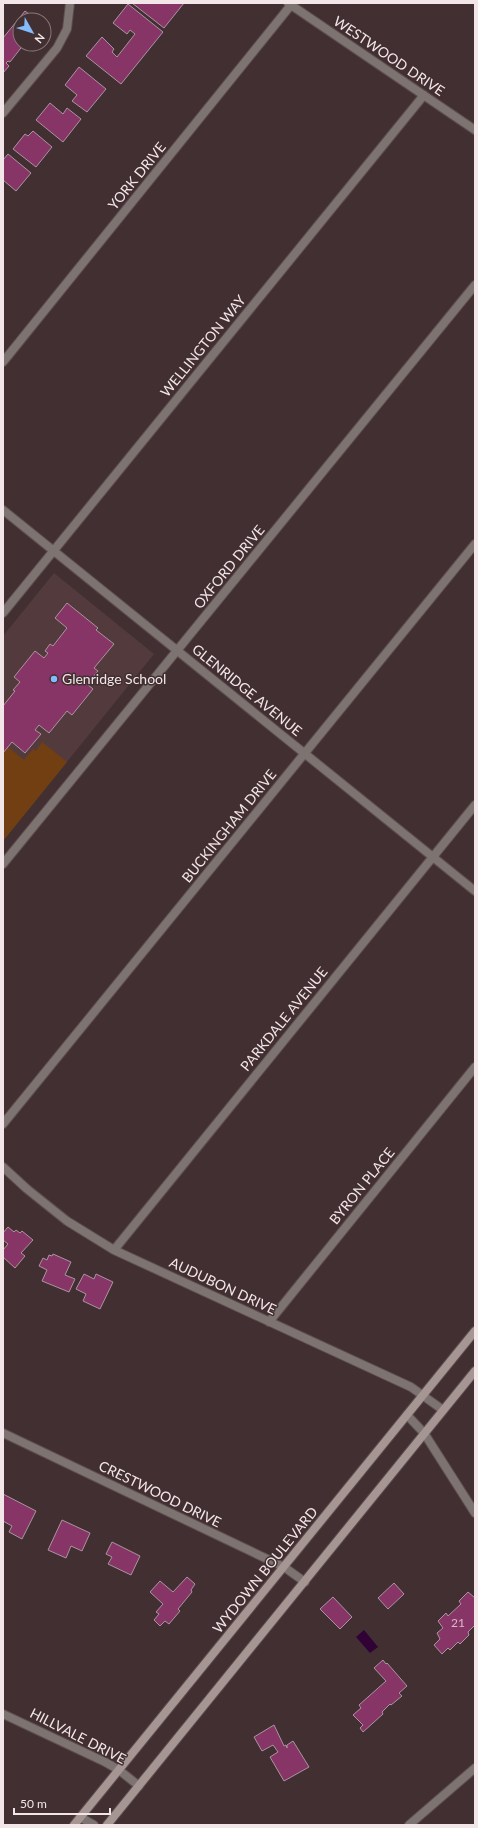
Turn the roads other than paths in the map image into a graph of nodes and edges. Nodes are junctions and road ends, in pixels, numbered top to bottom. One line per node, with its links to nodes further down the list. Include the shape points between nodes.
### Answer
1 (70, 3): 4 (street, via 67,29 57,48)
2 (290, 4): 3 (street, WESTWOOD DRIVE); 7 (street, YORK DRIVE)
3 (424, 95): 5 (street, WESTWOOD DRIVE); 10 (street, WELLINGTON WAY)
4 (3, 113)
5 (475, 130)
6 (475, 285): 12 (street, OXFORD DRIVE)
7 (3, 362)
8 (3, 510): 10 (street, GLENRIDGE AVENUE)
9 (475, 544): 13 (street, BUCKINGHAM DRIVE)
10 (53, 551): 11 (street, WELLINGTON WAY); 12 (street, GLENRIDGE AVENUE)
11 (3, 613)
12 (178, 651): 13 (street, GLENRIDGE AVENUE); 16 (street, OXFORD DRIVE)
13 (306, 753): 15 (street, GLENRIDGE AVENUE); 19 (street, BUCKINGHAM DRIVE)
14 (475, 805): 15 (street, PARKDALE AVENUE)
15 (432, 857): 17 (street, GLENRIDGE AVENUE); 21 (street, PARKDALE AVENUE)
16 (3, 864)
17 (475, 891)
18 (475, 1066): 22 (street, BYRON PLACE)
19 (3, 1124)
20 (3, 1167): 21 (street, AUDUBON DRIVE, via 67,1221)
21 (114, 1250): 22 (street, AUDUBON DRIVE)
22 (269, 1322): 25 (street, AUDUBON DRIVE)
23 (475, 1331): 25 (street, WYDOWN BOULEVARD)
24 (475, 1371): 26 (street)
25 (423, 1394): 26 (street, AUDUBON DRIVE); 27 (street, WYDOWN BOULEVARD)
26 (443, 1410): 29 (street)
27 (407, 1415): 29 (street); 31 (street, WYDOWN BOULEVARD)
28 (3, 1433): 31 (street, CRESTWOOD DRIVE)
29 (424, 1433): 30 (street); 32 (street)
30 (475, 1513)
31 (284, 1567): 32 (street, CRESTWOOD DRIVE); 35 (street, WYDOWN BOULEVARD)
32 (305, 1582): 36 (street)
33 (3, 1714): 35 (street, HILLVALE DRIVE)
34 (475, 1768): 41 (street)
35 (119, 1770): 36 (street, HILLVALE DRIVE); 37 (street, WYDOWN BOULEVARD)
36 (139, 1786): 40 (street)
37 (80, 1817): 38 (street, WYDOWN BOULEVARD); 39 (street)
38 (74, 1825)
39 (94, 1825)
40 (107, 1825)
41 (409, 1825)

